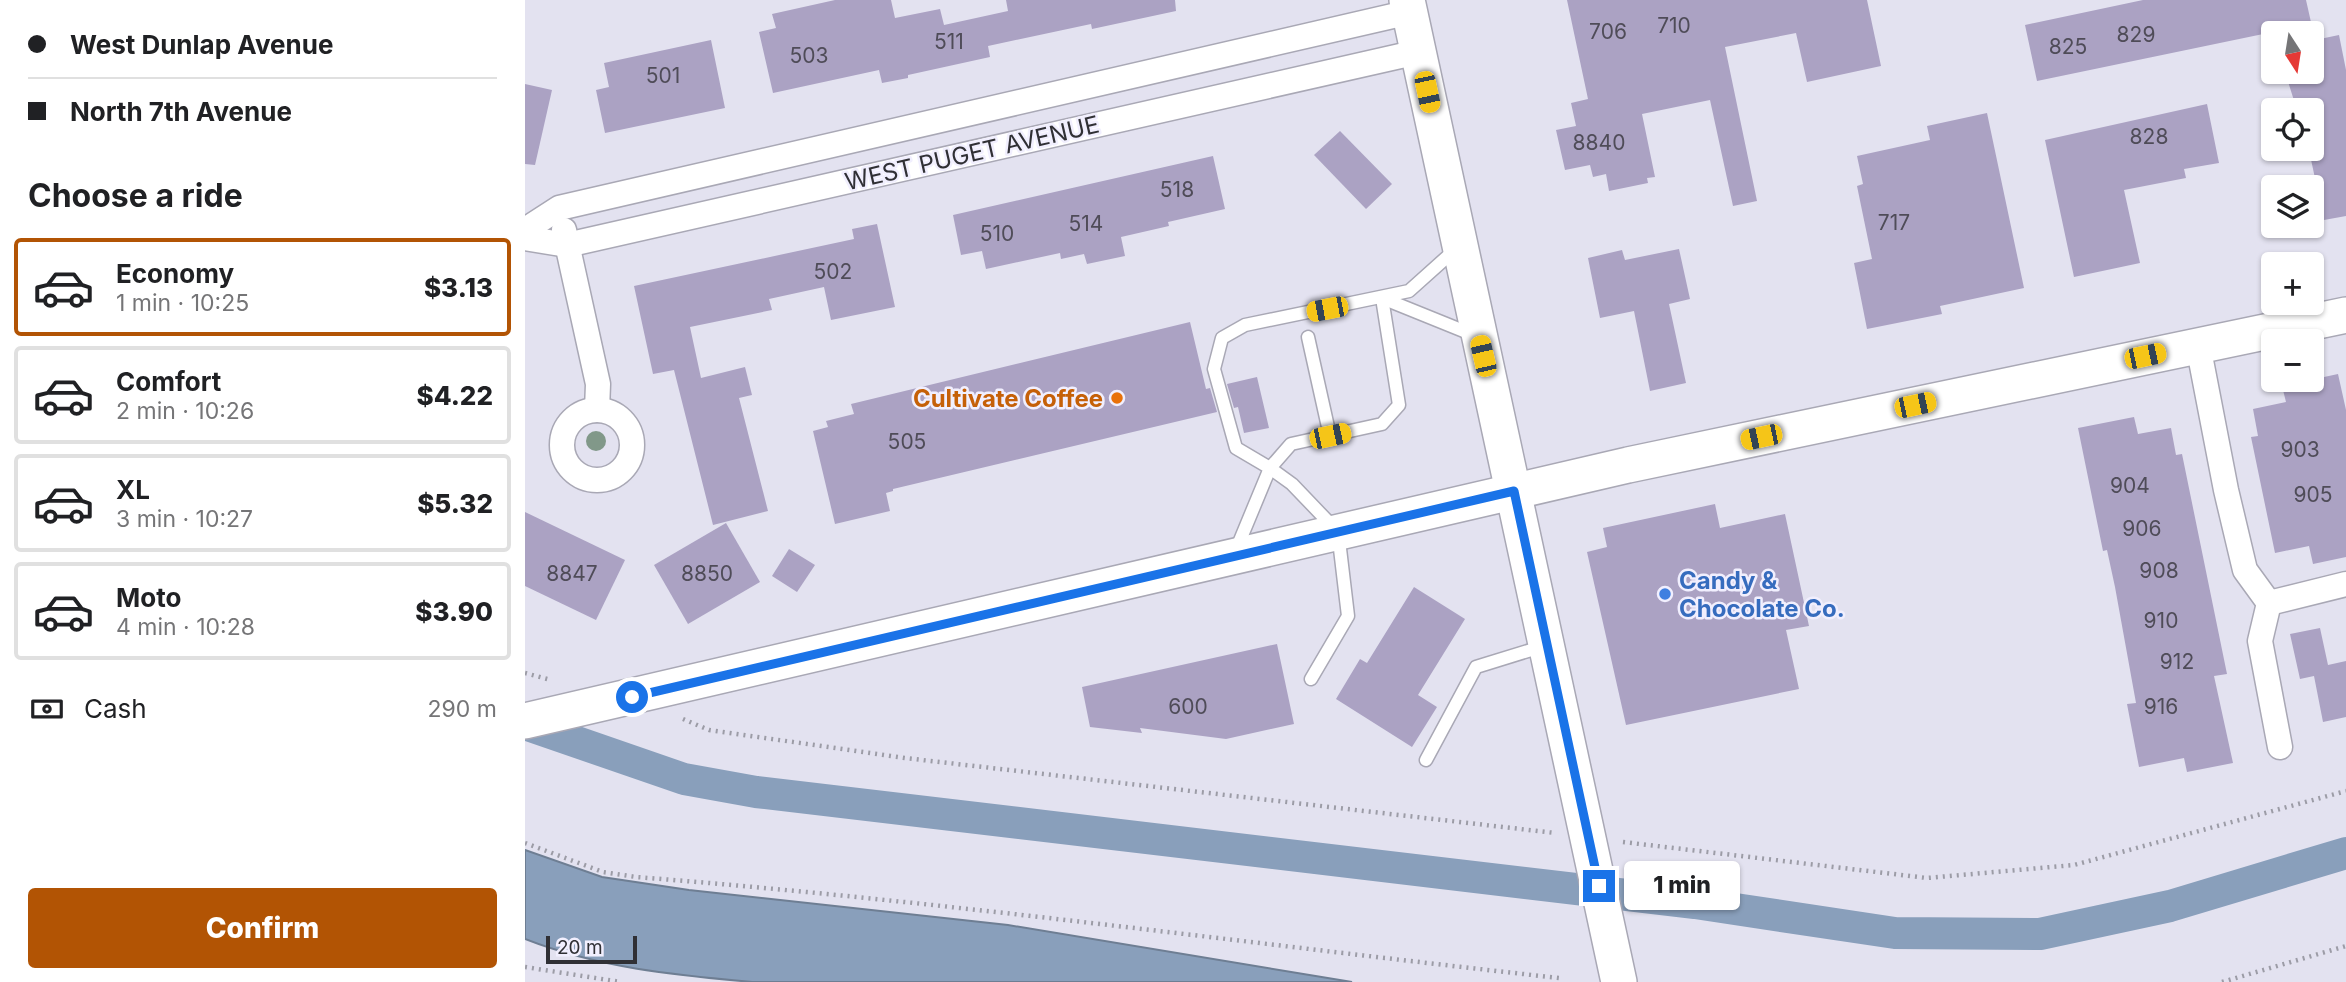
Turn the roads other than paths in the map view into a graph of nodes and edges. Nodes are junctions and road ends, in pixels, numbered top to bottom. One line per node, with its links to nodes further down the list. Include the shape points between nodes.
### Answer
1 (1409, 6): 2 (main road); 3 (street, WEST PUGET AVENUE)
2 (1419, 51): 4 (street, WEST PUGET AVENUE); 9 (main road)
3 (822, 148): 4 (street); 5 (street, WEST PUGET AVENUE)
4 (829, 186): 8 (street, WEST PUGET AVENUE)
5 (559, 208): 6 (street, WEST PUGET AVENUE); 8 (street)
6 (525, 230)
7 (525, 238): 8 (street, WEST PUGET AVENUE)
8 (567, 245): 15 (street, via 599,384)
9 (1460, 246): 10 (lane, via 1409,291); 13 (main road)
10 (1382, 298): 13 (lane); 16 (lane, via 1399,405 1382,424); 17 (lane, via 1245,325 1222,338 1214,369 1236,447)
11 (2346, 315): 14 (main road)
12 (1308, 337): 16 (lane)
13 (1479, 338): 18 (main road)
14 (2198, 345): 18 (main road); 22 (street, via 2245,570)
15 (597, 410)
16 (1330, 436): 17 (lane, via 1291,444)
17 (1270, 468): 19 (lane); 20 (lane)
18 (1514, 491): 19 (main road); 23 (main road)
19 (1338, 532): 20 (main road); 24 (lane, via 1348,616)
20 (1233, 556): 25 (main road)
21 (2346, 584): 22 (street)
22 (2269, 603): 26 (street, via 2260,641)
23 (1547, 645): 27 (lane, via 1476,667); 28 (main road)
24 (1311, 679)
25 (525, 721)
26 (2280, 747)
27 (1426, 760)
28 (1617, 971)

